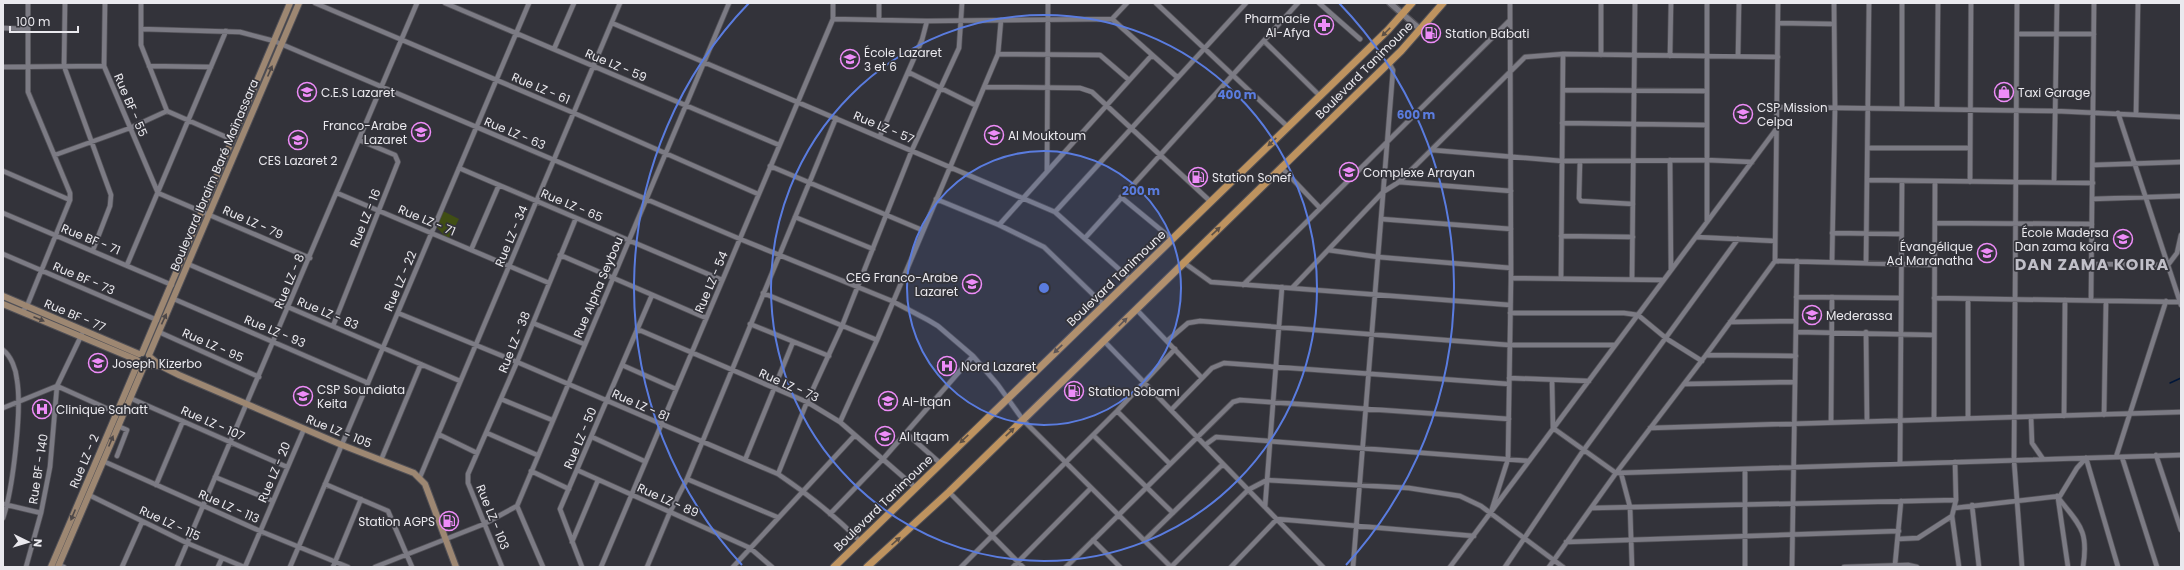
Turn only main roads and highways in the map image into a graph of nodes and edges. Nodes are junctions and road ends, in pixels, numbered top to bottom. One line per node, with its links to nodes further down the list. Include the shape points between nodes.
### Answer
1 (290, 3): 5 (main road, Boulevard Ibraim Baré Maïnassara)
2 (299, 3): 6 (main road, Boulevard Ibraim Baré Maïnassara, one-way to 2)
3 (1412, 3): 17 (main road, Boulevard Tanimoune, one-way to 17, via 1320,96)
4 (1443, 3): 14 (main road, Boulevard Tanimoune, one-way to 4, via 1389,63)
5 (254, 91): 6 (main road); 11 (main road, Boulevard Ibraim Baré Maïnassara)
6 (260, 94): 10 (main road, Boulevard Ibraim Baré Maïnassara, one-way to 6)
7 (3, 296): 9 (main road, Rue BF - 77)
8 (3, 304): 9 (main road, Rue BF - 77, one-way to 9)
9 (82, 334): 11 (main road, Rue BF - 77)
10 (149, 356): 11 (main road); 11 (main road, Boulevard Ibraim Baré Maïnassara, via 150,362); 12 (main road, Rue LZ - 105)
11 (141, 360): 12 (main road, Rue LZ - 105); 13 (main road, Rue LZ - 2, one-way to 11, via 130,398); 15 (main road, Rue LZ - 2, one-way to 15)
12 (161, 366): 16 (main road, Rue LZ - 105, via 420,477 425,484)
13 (60, 566)
14 (870, 566)
15 (51, 567)
16 (456, 567)
17 (834, 567)

